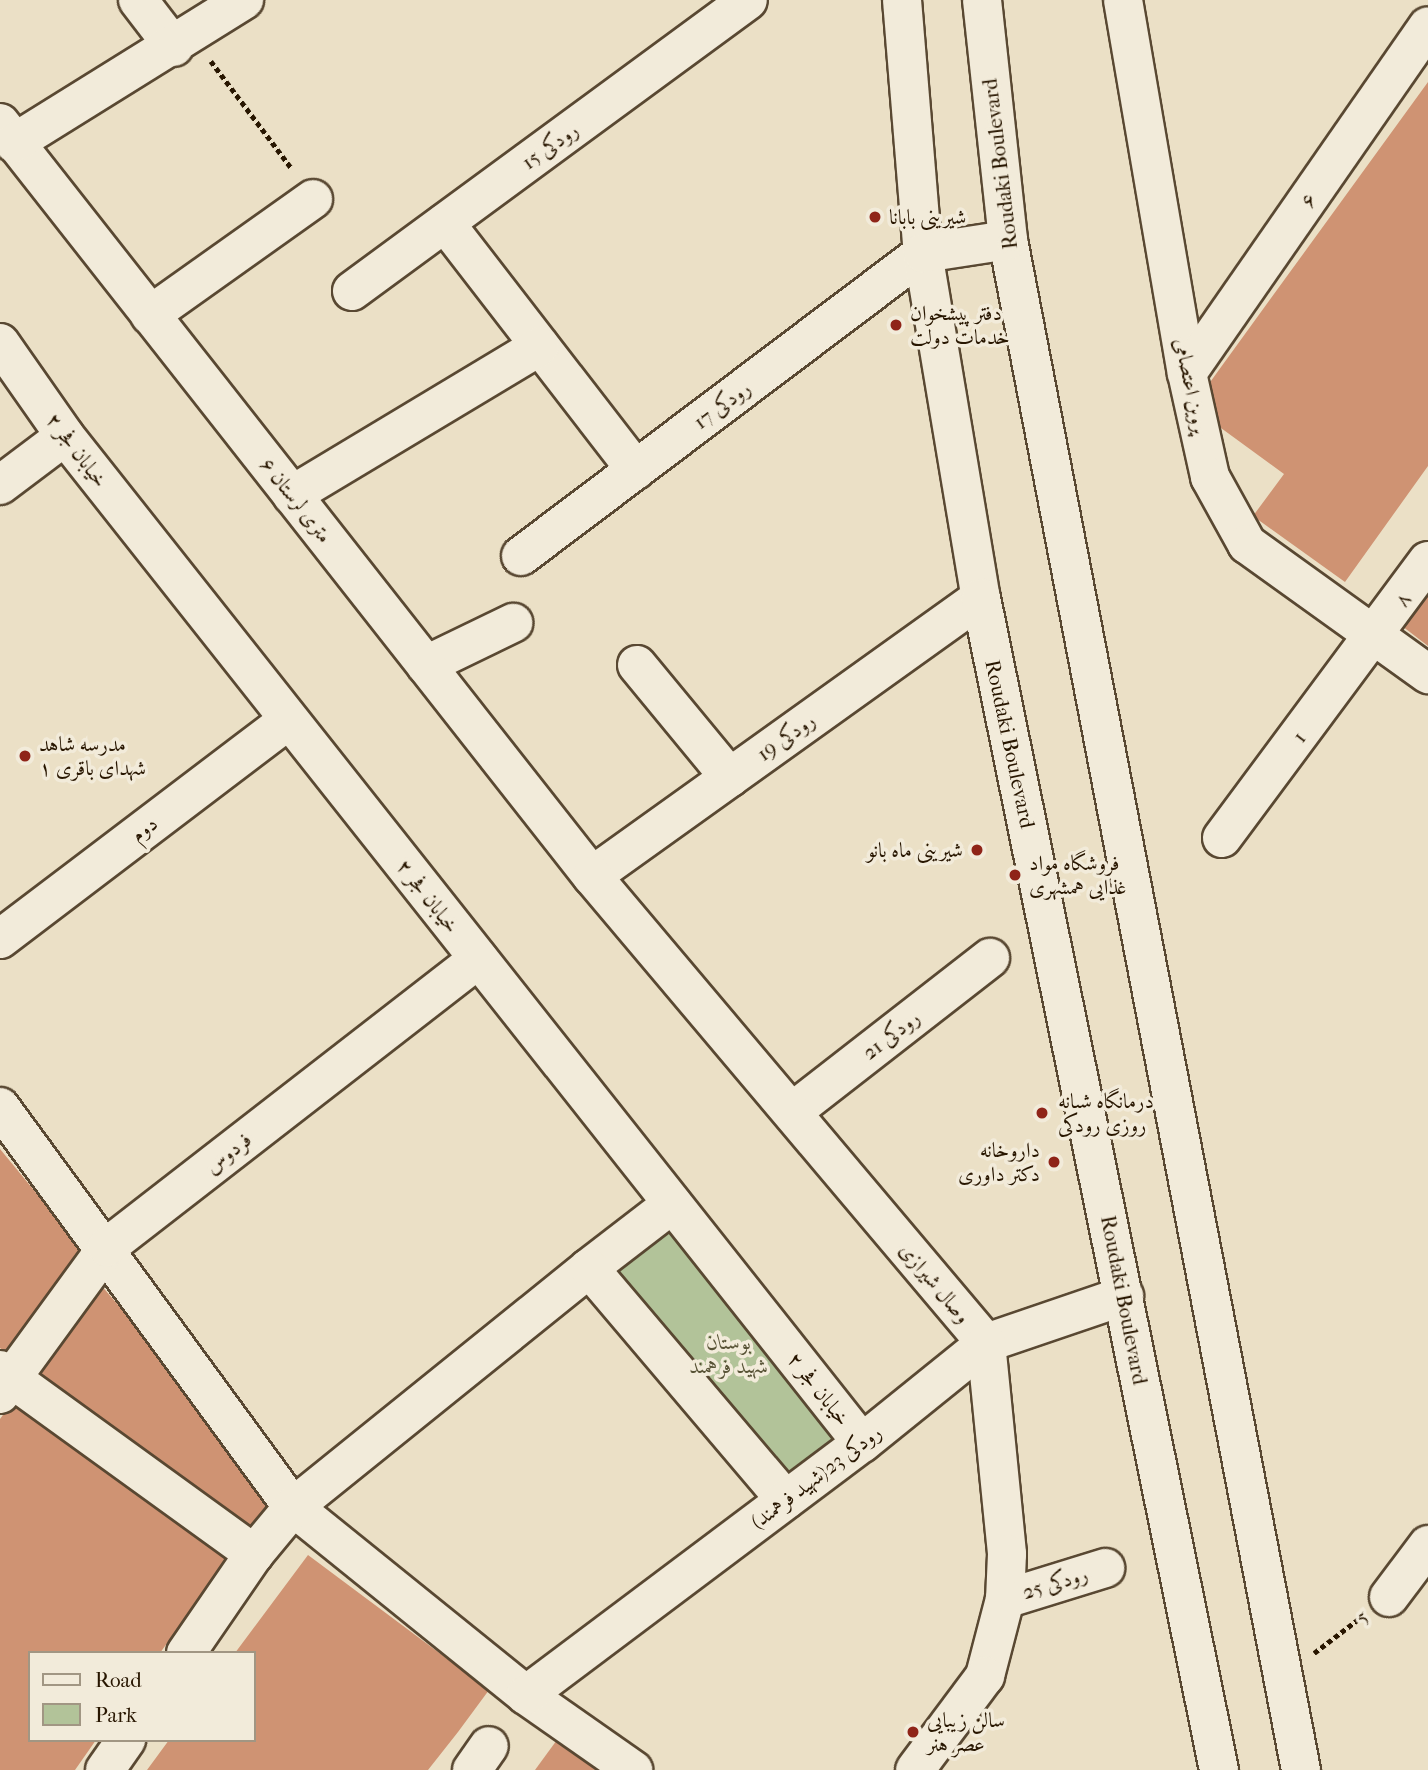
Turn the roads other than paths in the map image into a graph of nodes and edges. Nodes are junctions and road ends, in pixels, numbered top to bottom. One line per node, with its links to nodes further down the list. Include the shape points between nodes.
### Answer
1 (138, 0): 8 (street)
2 (244, 0): 8 (street)
3 (748, 0): 11 (street, رودکی 15)
4 (902, 0): 13 (street, Roudaki Boulevard)
5 (982, 0): 12 (street, Roudaki Boulevard)
6 (1122, 0): 18 (street, پروین اعتصامی)
7 (1428, 26): 18 (street, ۶)
8 (183, 41): 9 (street)
9 (7, 133): 15 (street, ۶ متری لرستان)
10 (313, 199): 15 (street)
11 (445, 223): 14 (street, رودکی 15); 17 (street)
12 (1008, 240): 13 (street); 61 (street, Roudaki Boulevard)
13 (923, 253): 20 (street, رودکی 17); 25 (street, Roudaki Boulevard)
14 (352, 291)
15 (150, 315): 22 (street, ۶ متری لرستان)
16 (0, 343): 19 (street, خیابان فجر ۲)
17 (540, 346): 20 (street); 22 (street)
18 (1188, 373): 27 (street, پروین اعتصامی, via 1210,477 1247,544)
19 (65, 436): 21 (street); 31 (street, خیابان فجر ۲)
20 (636, 470): 23 (street, رودکی 17)
21 (0, 485)
22 (292, 495): 28 (street, ۶ متری لرستان)
23 (521, 556)
24 (1428, 561): 27 (street, ۸)
25 (981, 598): 32 (street, رودکی 19); 43 (street, Roudaki Boulevard)
26 (513, 623): 28 (street)
27 (1375, 636): 30 (street, پروین اعتصامی); 33 (street, 1)
28 (426, 665): 34 (street, ۶ متری لرستان)
29 (637, 665): 32 (street)
30 (1428, 674)
31 (288, 720): 35 (street, دوم); 37 (street, خیابان فجر ۲)
32 (730, 778): 34 (street, رودکی 19)
33 (1222, 838)
34 (592, 876): 39 (street, وصال شیرازی)
35 (0, 939)
36 (990, 958): 39 (street, رودکی 21)
37 (478, 959): 40 (street, خیابان فجر ۲); 41 (street, فردوس)
38 (0, 1107): 41 (street)
39 (792, 1112): 44 (street, وصال شیرازی)
40 (672, 1203): 42 (street); 46 (street, خیابان فجر ۲)
41 (107, 1247): 45 (street, فردوس); 48 (street)
42 (589, 1268): 47 (street); 48 (street)
43 (1124, 1297): 44 (street, رودکی 23(شهید فرهمند)); 60 (street, Roudaki Boulevard)
44 (986, 1343): 46 (street, رودکی 23(شهید فرهمند)); 53 (street, وصال شیرازی, via 1007,1554)
45 (4, 1381): 50 (street)
46 (862, 1443): 47 (street, رودکی 23(شهید فرهمند))
47 (786, 1500): 55 (street, رودکی 23(شهید فرهمند))
48 (293, 1507): 50 (street); 55 (street)
49 (1428, 1545): 52 (street, 5)
50 (254, 1555): 54 (street)
51 (1105, 1568): 53 (street, رودکی 25)
52 (1389, 1597)
53 (1005, 1599): 59 (street, وصال شیرازی, via 985,1676)
54 (187, 1651)
55 (526, 1695): 58 (street)
56 (125, 1742): 57 (street)
57 (105, 1770)
58 (633, 1770)
59 (915, 1770)
60 (1219, 1770)
61 (1301, 1770)

